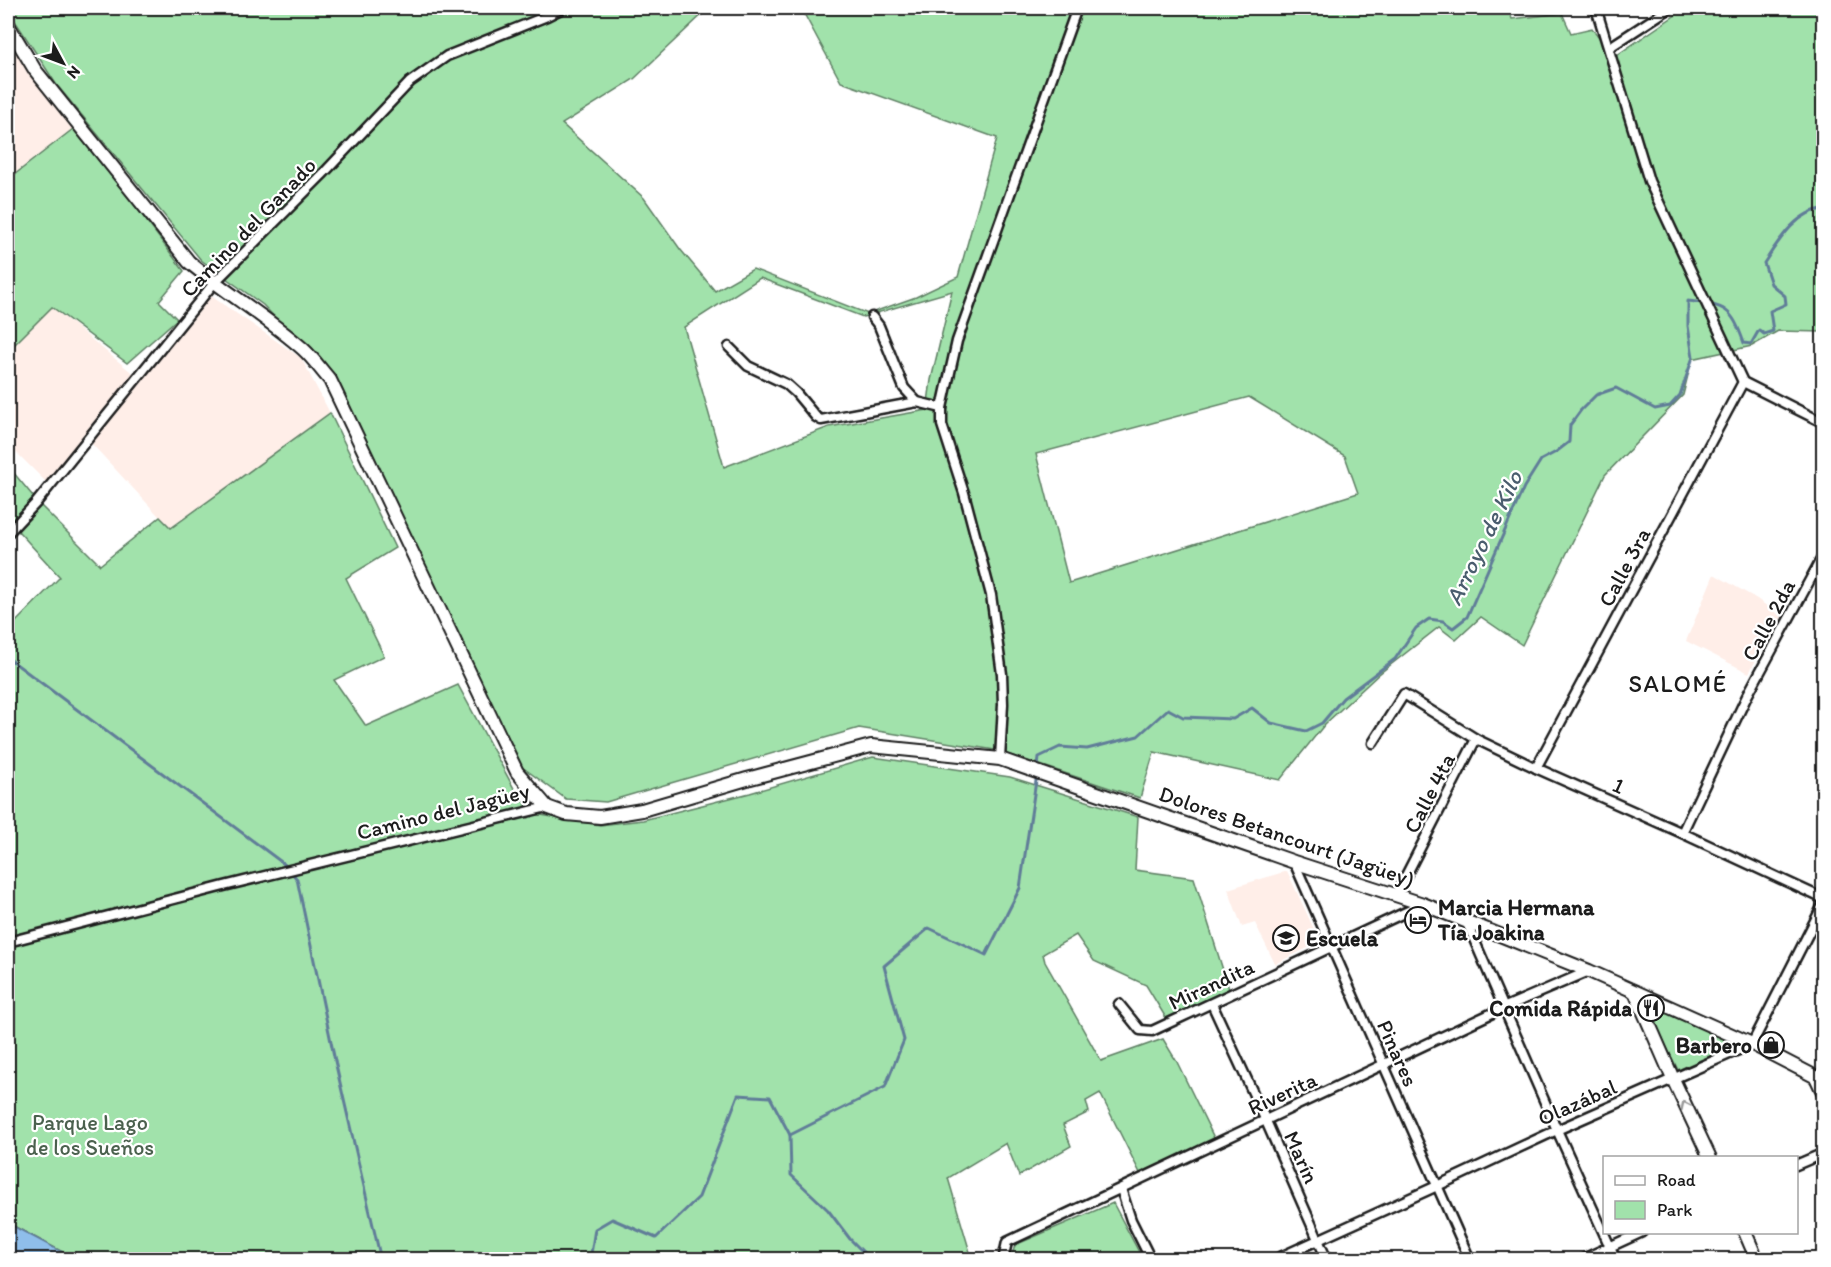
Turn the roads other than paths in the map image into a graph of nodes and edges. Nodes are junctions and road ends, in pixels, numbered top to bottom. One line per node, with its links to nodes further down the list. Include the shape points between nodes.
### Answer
1 (563, 8): 7 (street, Camino del Ganado, via 447,56 410,81)
2 (1077, 8): 12 (street, via 957,341)
3 (1596, 8): 6 (street)
4 (1670, 8): 6 (street)
5 (8, 25): 7 (street, via 35,70 189,262)
6 (1610, 46): 10 (street, via 1649,182)
7 (214, 283): 14 (street, Camino del Ganado); 21 (street, via 304,350 330,380 517,772)
8 (872, 317): 11 (street, via 904,388)
9 (729, 346): 11 (street, via 748,366 786,384 821,420)
10 (1743, 382): 13 (street); 19 (street, Calle 3ra)
11 (917, 402): 12 (street)
12 (942, 408): 18 (street, via 942,425 992,595 1002,674)
13 (1824, 423)
14 (8, 533)
15 (1824, 554): 22 (street, Calle 2da, via 1747,696)
16 (1476, 739): 17 (street, 1, via 1404,694); 19 (street, 1); 24 (street, Calle 4ta)
17 (1373, 743)
18 (1000, 759): 20 (street, Camino del Jagüey); 21 (street, Camino del Jagüey, via 871,746 642,810 600,817 566,814)
19 (1536, 768): 22 (street, 1)
20 (1030, 770): 23 (street, Dolores Betancourt (Jagüey))
21 (546, 807): 28 (street, Camino del Jagüey)
22 (1682, 833): 25 (street, 1)
23 (1294, 862): 24 (street, Dolores Betancourt (Jagüey)); 29 (street, Pinares)
24 (1396, 895): 26 (street, Dolores Betancourt (Jagüey))
25 (1824, 901): 35 (street)
26 (1423, 904): 27 (street, Dolores Betancourt (Jagüey)); 29 (street, Mirandita)
27 (1466, 921): 30 (street, Dolores Betancourt (Jagüey)); 34 (street)
28 (8, 942)
29 (1331, 948): 33 (street, Mirandita); 36 (street, Pinares)
30 (1589, 971): 31 (street, Dolores Betancourt (Jagüey)); 34 (street, Riverita)
31 (1635, 992): 35 (street, Dolores Betancourt (Jagüey)); 37 (street)
32 (1119, 1004): 33 (street, Mirandita, via 1140,1030 1152,1031)
33 (1212, 1004): 40 (street, Marín)
34 (1503, 1008): 36 (street, Riverita); 41 (street)
35 (1752, 1044): 37 (street, Olazábal); 38 (street, Dolores Betancourt (Jagüey))
36 (1384, 1064): 40 (street, Riverita); 45 (street, Pinares)
37 (1673, 1079): 41 (street, Olazábal); 43 (street, one-way to 37)
38 (1820, 1079): 39 (street)
39 (1824, 1094)
40 (1266, 1121): 46 (street, Riverita); 51 (street, Marín)
41 (1557, 1130): 45 (street, Olazábal); 47 (street)
42 (1824, 1153): 44 (street)
43 (1709, 1156)
44 (1798, 1165)
45 (1437, 1186): 51 (street, Olazábal); 57 (street, Pinares)
46 (1120, 1189): 53 (street, Riverita, via 1007,1242); 54 (street)
47 (1603, 1231)
48 (1605, 1234): 52 (street)
49 (1640, 1234): 52 (street)
50 (1745, 1234): 60 (street)
51 (1318, 1240): 55 (street, Olazábal); 56 (street, Marín)
52 (1610, 1246): 58 (street); 59 (street)
53 (1003, 1260)
54 (1151, 1260)
55 (1274, 1260)
56 (1327, 1260)
57 (1470, 1260)
58 (1581, 1260)
59 (1616, 1260)
60 (1757, 1260)

